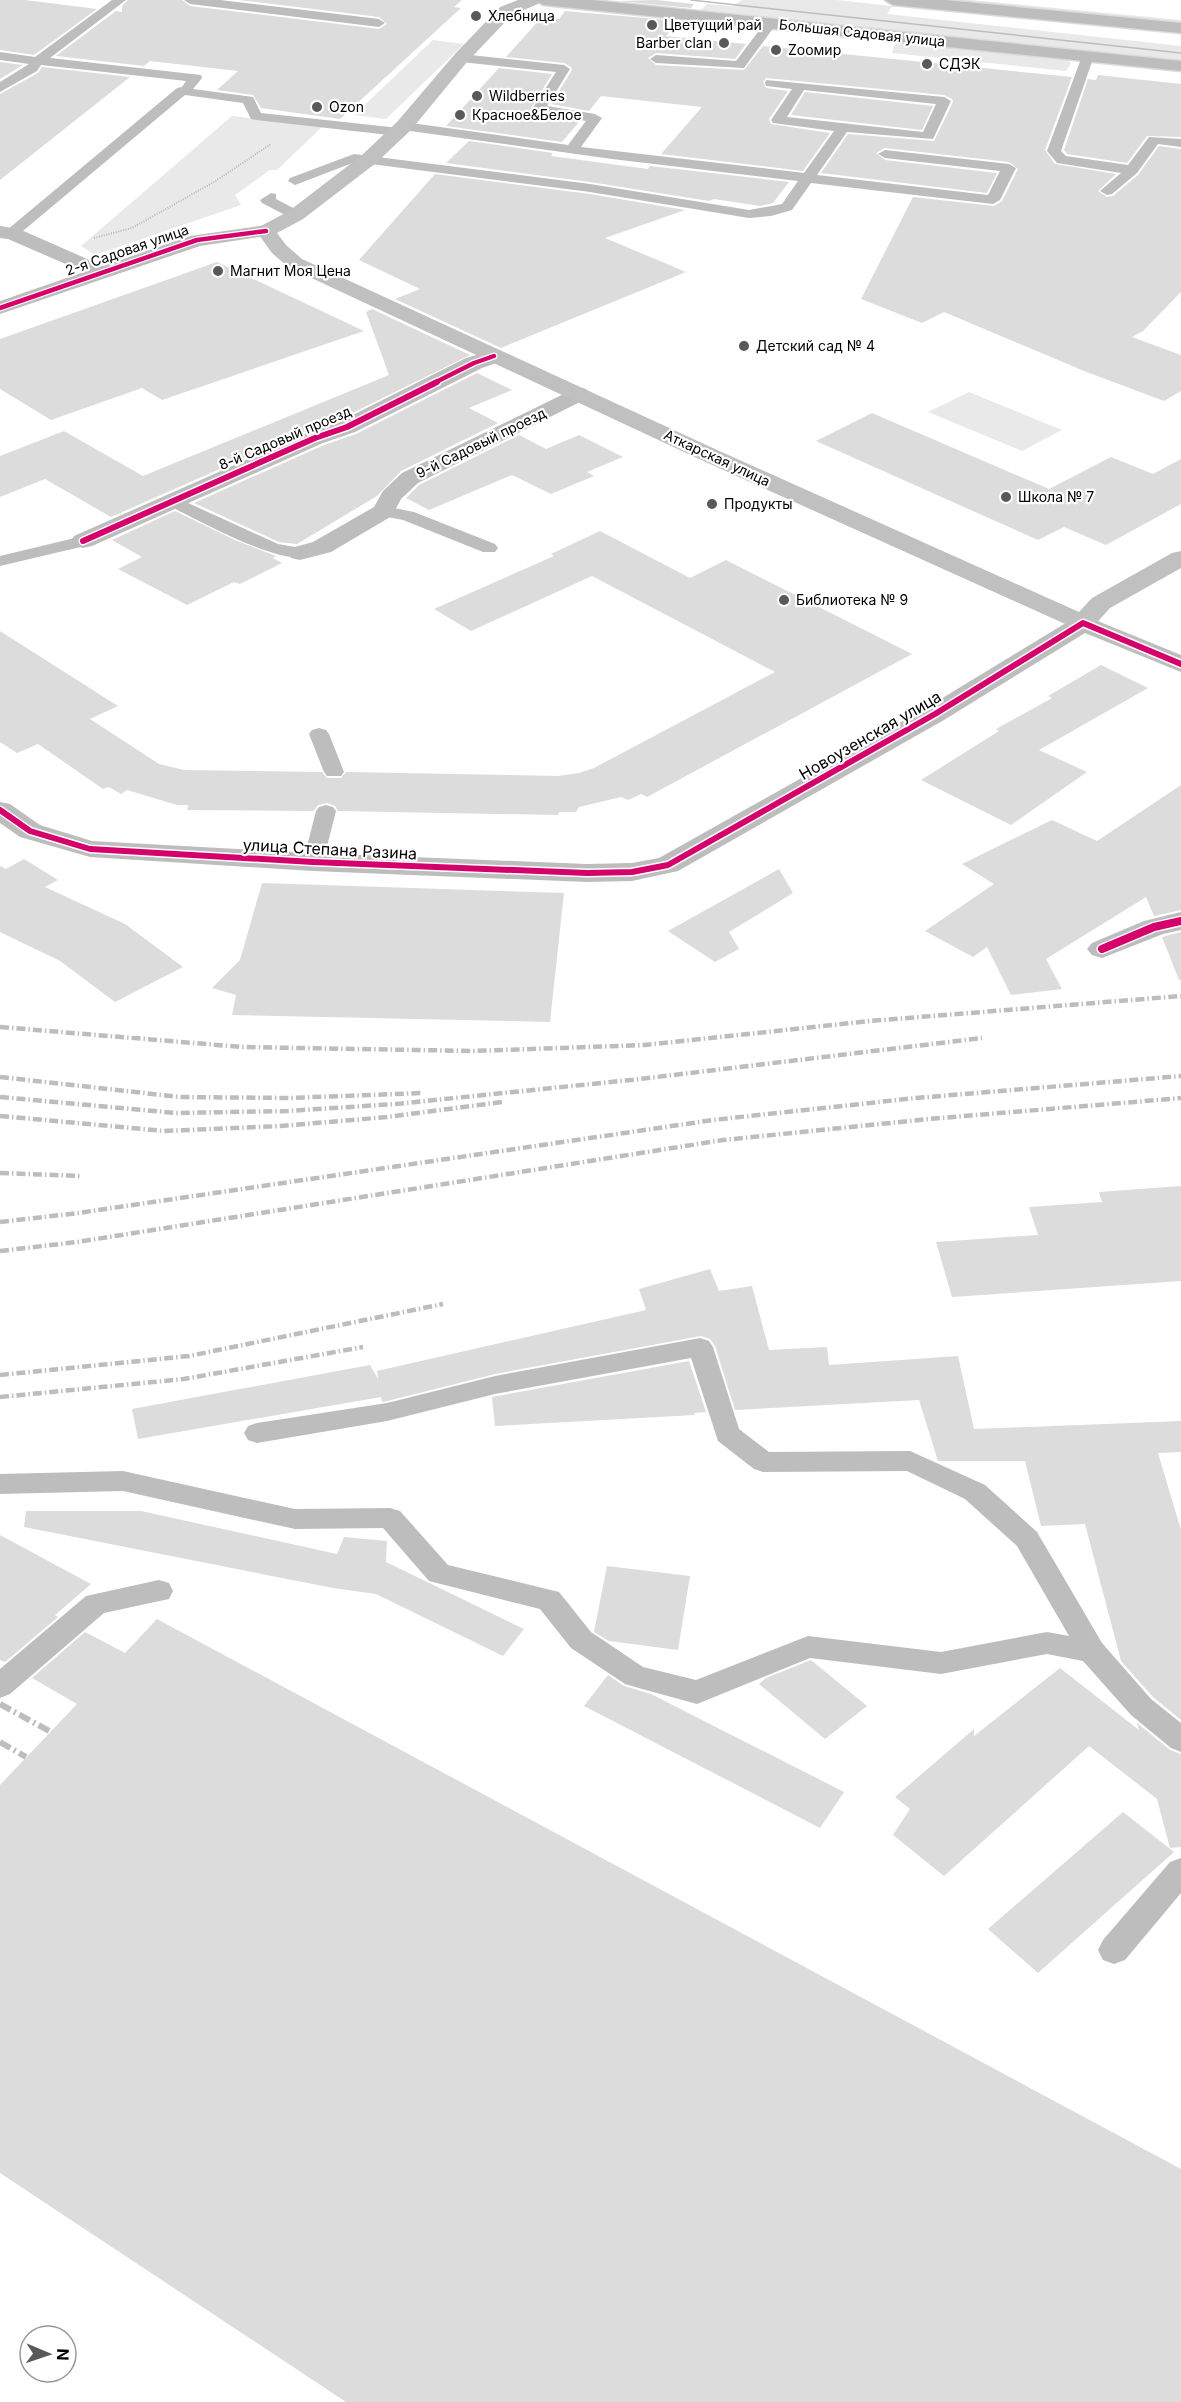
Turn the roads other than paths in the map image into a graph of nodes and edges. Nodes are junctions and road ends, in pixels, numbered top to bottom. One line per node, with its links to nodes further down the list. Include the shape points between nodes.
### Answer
1 (120, 0): 13 (lane)
2 (190, 0): 6 (lane)
3 (532, 0): 11 (main road, 2-я Садовая улица, via 506,11)
4 (543, 0): 7 (street, Большая Садовая улица)
5 (893, 0): 8 (street)
6 (379, 23)
7 (771, 23): 10 (street, Большая Садовая улица); 12 (lane, via 739,65)
8 (1181, 28)
9 (0, 56): 13 (lane)
10 (1088, 56): 14 (street, Большая Садовая улица); 26 (lane, via 1054,151 1062,160)
11 (461, 58): 20 (main road, 2-я Садовая улица); 22 (lane, via 564,69 539,109 595,118)
12 (656, 59)
13 (38, 61): 17 (lane); 18 (lane, via 196,78)
14 (1181, 66)
15 (771, 83): 16 (lane)
16 (800, 86): 19 (lane, via 778,120); 19 (lane, via 944,101 928,136)
17 (0, 88)
18 (182, 91): 20 (lane, via 248,100 256,116); 34 (lane)
19 (843, 128): 27 (lane)
20 (401, 129): 22 (lane); 25 (main road, 2-я Садовая улица)
21 (1181, 143): 26 (lane, via 1154,140)
22 (572, 149): 24 (lane)
23 (885, 154): 27 (lane, via 1009,168 993,200)
24 (612, 155): 27 (lane); 29 (lane)
25 (369, 159): 28 (lane, via 354,158); 29 (lane); 32 (main road, 2-я Садовая улица)
26 (1132, 170): 30 (lane)
27 (808, 177): 29 (lane, via 787,207 749,214)
28 (295, 181)
29 (590, 188)
30 (1107, 191)
31 (271, 197): 32 (lane, via 267,200)
32 (296, 214): 33 (main road, 2-я Садовая улица)
33 (266, 231): 35 (street, 2-я Садовая улица, via 197,240); 37 (main road, Аткарская улица, via 295,263)
34 (6, 232): 35 (street)
35 (100, 272): 36 (street, 2-я Садовая улица)
36 (0, 308)
37 (494, 356): 38 (main road, Аткарская улица); 39 (street, 8-й Садовый проезд, via 347,427)
38 (578, 394): 40 (street, 9-й Садовый проезд, via 410,478 391,496); 46 (main road, Аткарская улица)
39 (175, 502): 41 (street, 8-й Садовый проезд); 43 (lane, via 273,548)
40 (384, 511): 42 (lane, via 408,516); 43 (street, 9-й Садовый проезд, via 322,547)
41 (83, 541): 45 (lane)
42 (489, 548)
43 (300, 553)
44 (1181, 558): 46 (main road, Новоузенская улица, via 1101,603)
45 (0, 561)
46 (1083, 623): 47 (street, Аткарская улица); 53 (street, Новоузенская улица, via 936,714)
47 (1181, 664)
48 (319, 734): 49 (lane)
49 (334, 772)
50 (0, 810): 52 (street, улица Степана Разина, via 30,831 90,849)
51 (326, 811): 52 (lane)
52 (313, 862): 53 (street, улица Степана Разина, via 587,873 632,872)
53 (668, 865)
54 (1181, 921): 55 (street, via 1154,927)
55 (1102, 949)
56 (257, 1433): 59 (lane, via 387,1412 495,1385 700,1347 727,1434 763,1462 910,1461 975,1492 1027,1539)
57 (0, 1484): 59 (lane, via 123,1481 295,1519 390,1518 439,1573 549,1600 581,1640 635,1676 697,1692 808,1647 941,1664 1047,1643)
58 (159, 1591): 60 (lane, via 96,1604)
59 (1092, 1651): 61 (lane, via 1141,1707)
60 (0, 1686)
61 (1181, 1740)
62 (1181, 1871): 63 (lane)
63 (1114, 1950)

